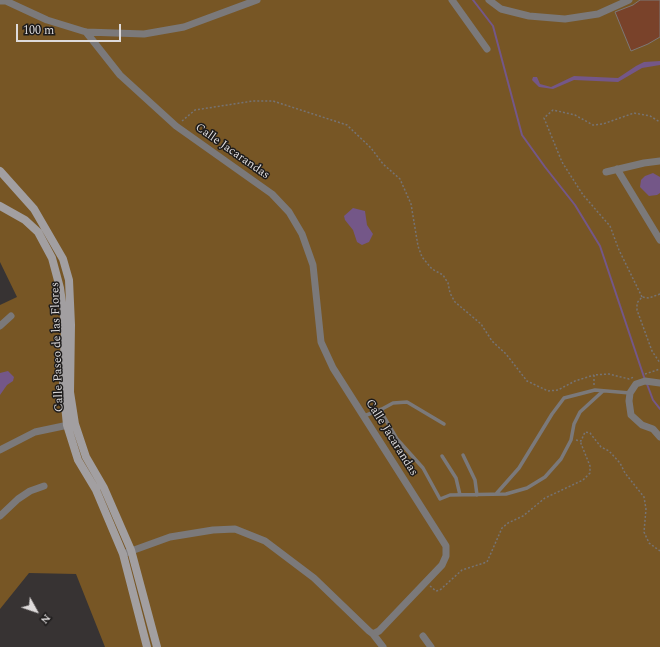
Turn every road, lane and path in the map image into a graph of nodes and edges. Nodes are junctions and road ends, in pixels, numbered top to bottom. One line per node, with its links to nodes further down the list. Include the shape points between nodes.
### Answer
1 (257, 0): 6 (street, via 184,27 144,34)
2 (452, 0): 7 (street)
3 (489, 0): 4 (street, via 502,9 529,16 565,19 598,14)
4 (629, 0)
5 (0, 1): 6 (street, via 6,1 47,20)
6 (86, 32): 9 (street, Calle Jacarandas, via 120,75)
7 (487, 49)
8 (660, 122): 17 (path, via 650,116 634,113 593,125 575,115 553,110 544,118 562,162 583,195 610,226)
9 (178, 127): 23 (path, via 187,115 195,110 253,100 272,101 347,125 400,179 411,204 422,258 432,269 443,275 455,302 481,324 492,341 527,381 548,390 558,390); 30 (street, Calle Jacarandas, via 272,194 289,212 302,234 313,264 322,342 333,368)
10 (660, 161): 11 (street)
11 (617, 170): 13 (street); 15 (street)
12 (0, 171): 32 (street, Calle Paseo de las Flores, via 34,209 63,259 69,280)
13 (606, 172)
14 (0, 206): 32 (street, Calle Paseo de las Flores, via 25,220 38,232 52,258 60,288 65,324 63,386)
15 (660, 240)
16 (660, 294): 17 (path, via 650,298)
17 (642, 297): 20 (path, via 637,303 637,310 652,351)
18 (11, 316): 19 (street)
19 (0, 326)
20 (660, 363)
21 (660, 369): 22 (path)
22 (652, 371)
23 (594, 375): 24 (path, via 609,374); 26 (path)
24 (629, 379)
25 (657, 382): 28 (street, via 636,384)
26 (595, 390): 27 (lane); 40 (lane, via 564,398 519,468)
27 (604, 391): 28 (lane); 34 (lane, via 580,412 574,424)
28 (630, 394): 33 (street, via 631,415)
29 (382, 409): 30 (lane); 31 (lane, via 393,403 407,402); 41 (lane, via 397,439 423,468 440,499)
30 (364, 416): 47 (street, Calle Jacarandas, via 446,546 446,556 442,565)
31 (444, 424)
32 (71, 425): 36 (street, via 35,432); 44 (street, Calle Paseo de las Flores, via 104,488); 46 (street, Calle Paseo de las Flores, via 78,460 96,490)
33 (660, 436)
34 (571, 440): 35 (path); 40 (lane, via 561,459 545,477 527,488)
35 (580, 441): 45 (path, via 585,432 590,433 601,447 620,462 644,497 644,532 649,543); 47 (path, via 590,466 590,473 583,480 545,498 502,528 487,562 462,570 440,590 434,590)
36 (0, 450)
37 (463, 455): 42 (lane, via 475,480)
38 (442, 456): 41 (lane, via 456,478)
39 (44, 486): 43 (street, via 18,499)
40 (496, 494): 42 (lane)
41 (460, 495): 42 (lane)
42 (477, 495)
43 (0, 516)
44 (131, 550): 46 (street); 48 (street, via 170,537 235,529 265,541 314,578); 51 (street, Calle Paseo de las Flores)
45 (660, 551)
46 (123, 554): 50 (street, Calle Paseo de las Flores)
47 (426, 582): 48 (street, Calle Jacarandas)
48 (374, 634): 52 (street)
49 (423, 636): 53 (street)
50 (147, 647)
51 (157, 647)
52 (383, 647)
53 (431, 647)

